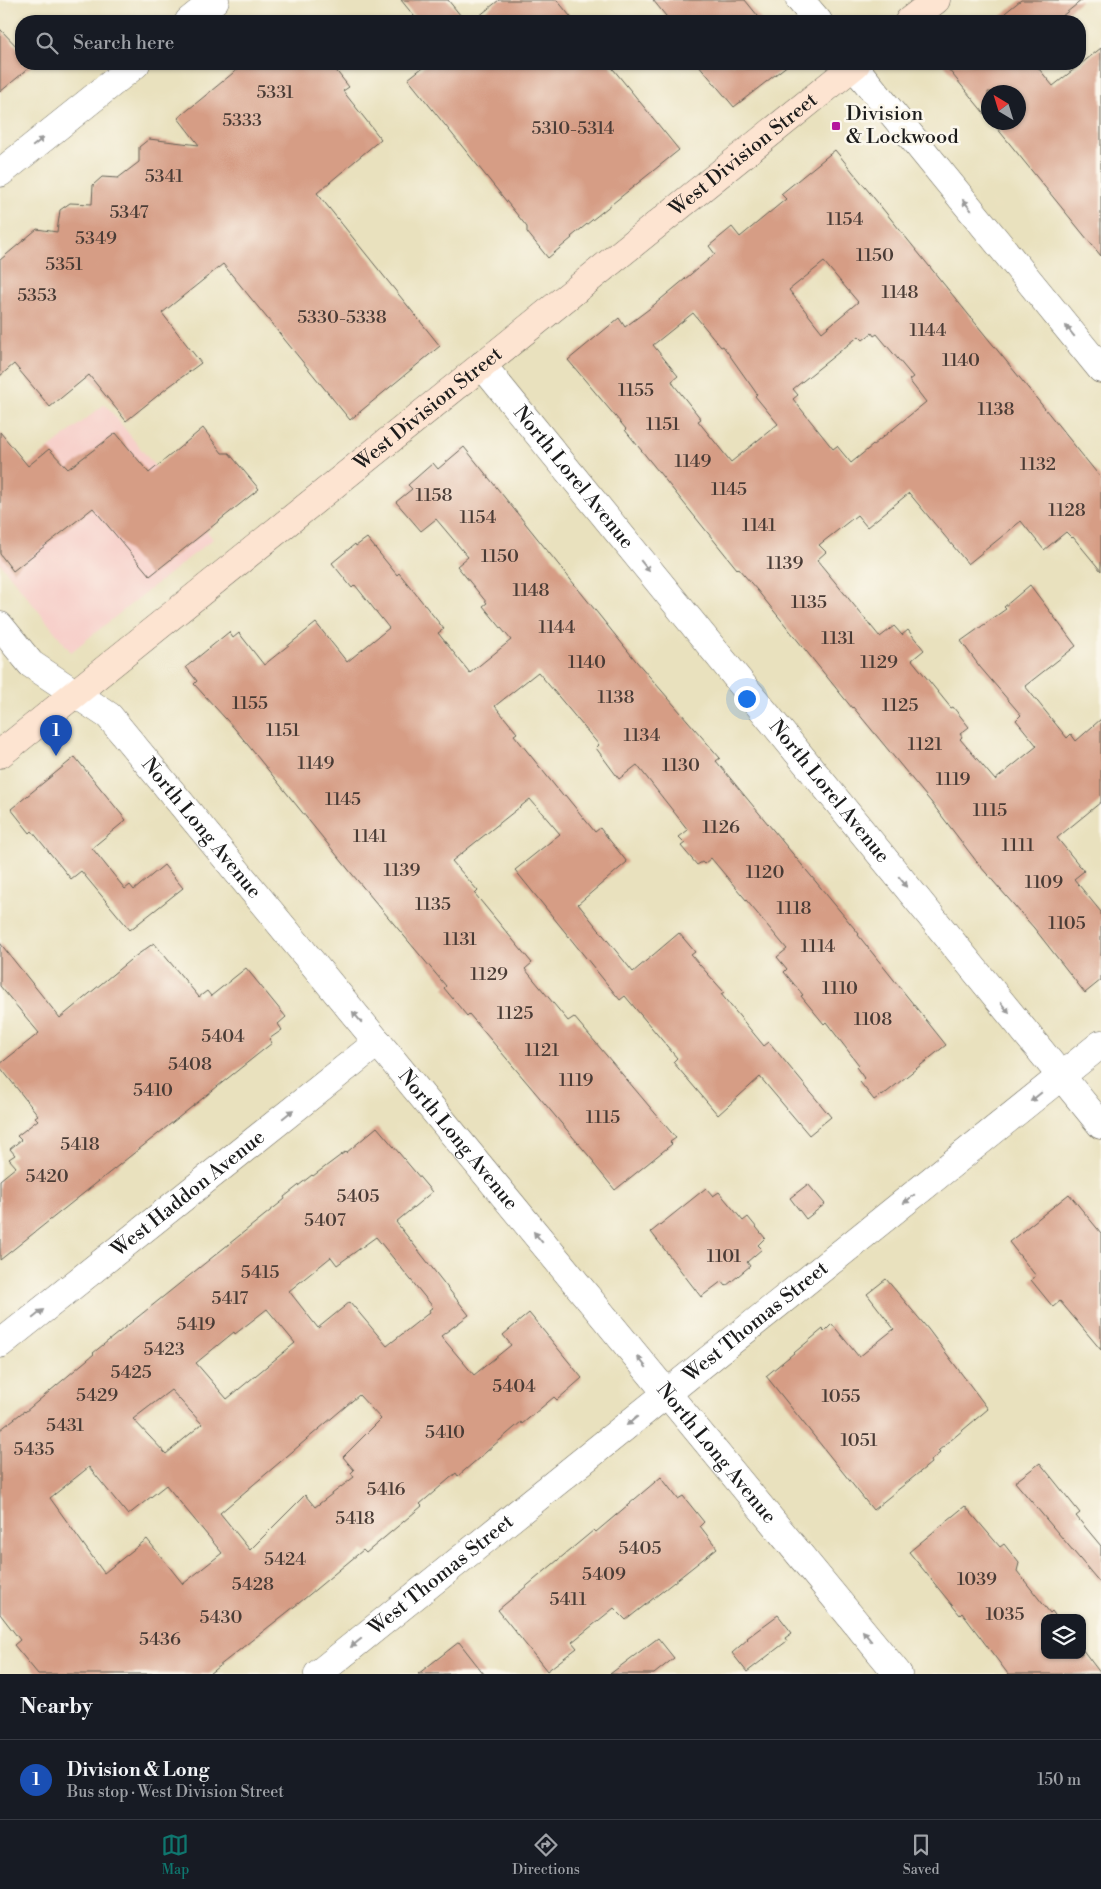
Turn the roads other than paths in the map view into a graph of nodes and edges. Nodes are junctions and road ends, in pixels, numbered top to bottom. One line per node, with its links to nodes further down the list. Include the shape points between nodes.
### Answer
1 (215, 0): 4 (street)
2 (800, 0): 5 (street)
3 (936, 0): 6 (main road)
4 (196, 15)
5 (813, 15)
6 (917, 15)
7 (129, 70): 10 (street, one-way to 7)
8 (847, 70): 11 (main road, West Division Street)
9 (859, 70): 12 (street, one-way to 9)
10 (0, 173)
11 (482, 365): 14 (main road, West Division Street); 18 (street, North Lorel Avenue, one-way to 18)
12 (1101, 369)
13 (0, 626): 14 (street, North Long Avenue, via 31,664)
14 (74, 694): 15 (main road, West Division Street); 16 (street, North Long Avenue, one-way to 14, via 109,716)
15 (0, 754)
16 (378, 1042): 20 (street, West Haddon Avenue, one-way to 16); 21 (street, North Long Avenue, one-way to 16)
17 (1101, 1044): 18 (street, West Thomas Street)
18 (1061, 1076): 19 (street, North Lorel Avenue); 21 (street, West Thomas Street, one-way to 21)
19 (1101, 1126)
20 (0, 1344)
21 (667, 1393): 22 (street, West Thomas Street, one-way to 22); 23 (street, North Long Avenue, one-way to 21)
22 (318, 1674)
23 (898, 1674)

